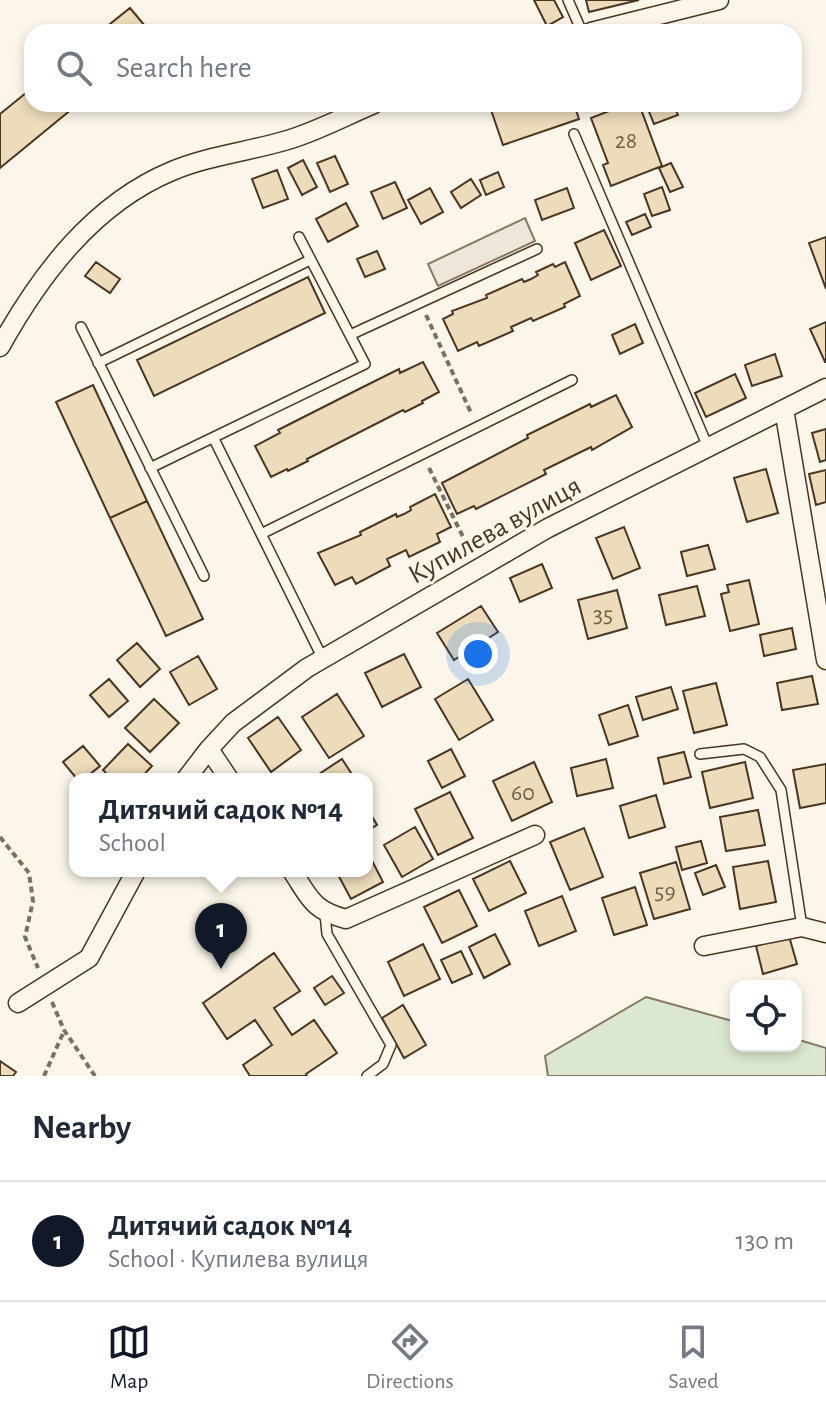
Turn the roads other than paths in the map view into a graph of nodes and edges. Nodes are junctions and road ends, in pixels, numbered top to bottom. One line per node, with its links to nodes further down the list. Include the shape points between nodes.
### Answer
1 (568, 0): 3 (lane)
2 (719, 0): 4 (street)
3 (578, 24)
4 (623, 24)
5 (355, 112): 12 (street, via 286,141 204,158 127,197 53,263)
6 (574, 134): 18 (lane)
7 (299, 237): 9 (lane)
8 (537, 249): 11 (lane)
9 (310, 260): 11 (lane); 13 (lane)
10 (81, 327): 13 (lane)
11 (350, 335): 17 (lane, via 365,364)
12 (0, 347)
13 (98, 363): 19 (lane)
14 (572, 380): 20 (lane)
15 (826, 388): 16 (street, Купилева вулиця)
16 (784, 409): 18 (street, Купилева вулиця); 22 (street)
17 (214, 439): 19 (lane); 20 (lane)
18 (708, 447): 23 (street, Купилева вулиця, via 548,528)
19 (150, 468): 21 (lane)
20 (261, 534): 23 (lane)
21 (204, 576)
22 (821, 612): 24 (street)
23 (323, 659): 25 (street, Купилева вулиця, via 233,723)
24 (826, 660)
25 (209, 749): 27 (street, Купилева вулиця); 28 (street)
26 (700, 754): 33 (lane, via 744,749 760,757 781,790)
27 (191, 773)
28 (225, 773)
29 (535, 835): 32 (street, via 346,919)
30 (133, 877): 36 (street, via 89,958)
31 (296, 877): 32 (street)
32 (325, 914): 37 (lane, via 327,934 391,1045 383,1064)
33 (802, 927): 34 (street); 35 (street)
34 (826, 933)
35 (704, 946)
36 (18, 1003)
37 (367, 1076)

